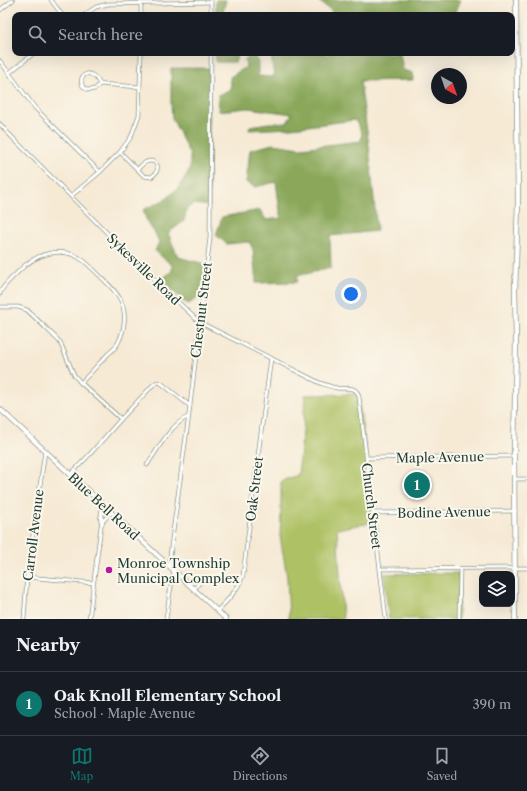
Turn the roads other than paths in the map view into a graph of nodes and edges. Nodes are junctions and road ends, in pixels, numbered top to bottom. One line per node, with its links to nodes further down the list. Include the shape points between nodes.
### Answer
1 (14, 0): 6 (street)
2 (51, 0): 7 (street)
3 (516, 0): 11 (main road)
4 (211, 1): 5 (street); 10 (street)
5 (141, 3): 8 (street, via 108,4); 9 (street)
6 (0, 10)
7 (60, 12)
8 (88, 12)
9 (141, 12)
10 (211, 12)
11 (515, 22)
12 (30, 56): 17 (street)
13 (141, 56): 19 (street)
14 (211, 56): 27 (street, Chestnut Street, via 210,238)
15 (514, 56): 36 (main road, via 518,204)
16 (0, 61): 17 (street)
17 (9, 73): 23 (street, via 35,108)
18 (100, 84): 18 (street, via 97,77 91,73 84,75 81,82 84,89 88,90 95,89); 19 (street)
19 (140, 87): 21 (street, via 139,115 131,137)
20 (0, 124): 24 (street, Sykesville Road)
21 (120, 152): 22 (street); 23 (street)
22 (138, 168): 22 (street, via 144,176 151,177 158,170 153,161 143,163)
23 (100, 172): 24 (street)
24 (71, 196): 27 (street, Sykesville Road)
25 (0, 294): 29 (street, via 18,271 29,262 45,254 64,252 84,261 112,288 121,300 123,309 124,326 121,336 118,345)
26 (0, 307): 29 (street, via 27,310 60,342 74,375)
27 (199, 322): 28 (street, Sykesville Road); 31 (street, Chestnut Street)
28 (271, 358): 30 (street, Sykesville Road, via 320,383 332,387 352,388); 57 (street, Oak Street, via 243,574 237,589)
29 (81, 383): 34 (street)
30 (358, 394): 37 (street, Church Street)
31 (190, 406): 33 (street, Chestnut Street); 34 (street, via 157,382)
32 (0, 409): 35 (street, Blue Bell Road)
33 (188, 417): 38 (street, via 173,429); 47 (street, Chestnut Street)
34 (120, 419): 39 (street)
35 (45, 451): 39 (street, Blue Bell Road); 53 (street, Carroll Avenue)
36 (514, 456): 37 (street, Maple Avenue); 40 (main road)
37 (366, 458): 45 (street, Church Street)
38 (147, 465)
39 (70, 475): 42 (street, Blue Bell Road)
40 (514, 479): 41 (street); 43 (main road)
41 (527, 479)
42 (103, 505): 44 (street, Blue Bell Road); 46 (street)
43 (515, 511): 45 (street, Bodine Avenue); 50 (main road)
44 (111, 513): 46 (street); 47 (street, Blue Bell Road)
45 (373, 513): 49 (street, Church Street)
46 (102, 522): 55 (street)
47 (169, 566): 52 (street, Blue Bell Road)
48 (527, 568): 50 (street)
49 (380, 569): 51 (street); 62 (street, Church Street)
50 (514, 569): 51 (street); 64 (main road)
51 (460, 570): 63 (street)
52 (174, 571): 56 (street, Blue Bell Road); 60 (street)
53 (27, 577): 55 (street); 58 (street, Carroll Avenue)
54 (204, 577): 56 (street)
55 (93, 583): 59 (street)
56 (194, 589): 57 (street, Blue Bell Road)
57 (217, 611): 61 (street, Blue Bell Road)
58 (24, 619)
59 (89, 619)
60 (166, 619)
61 (226, 619)
62 (386, 619)
63 (459, 619)
64 (515, 619)

